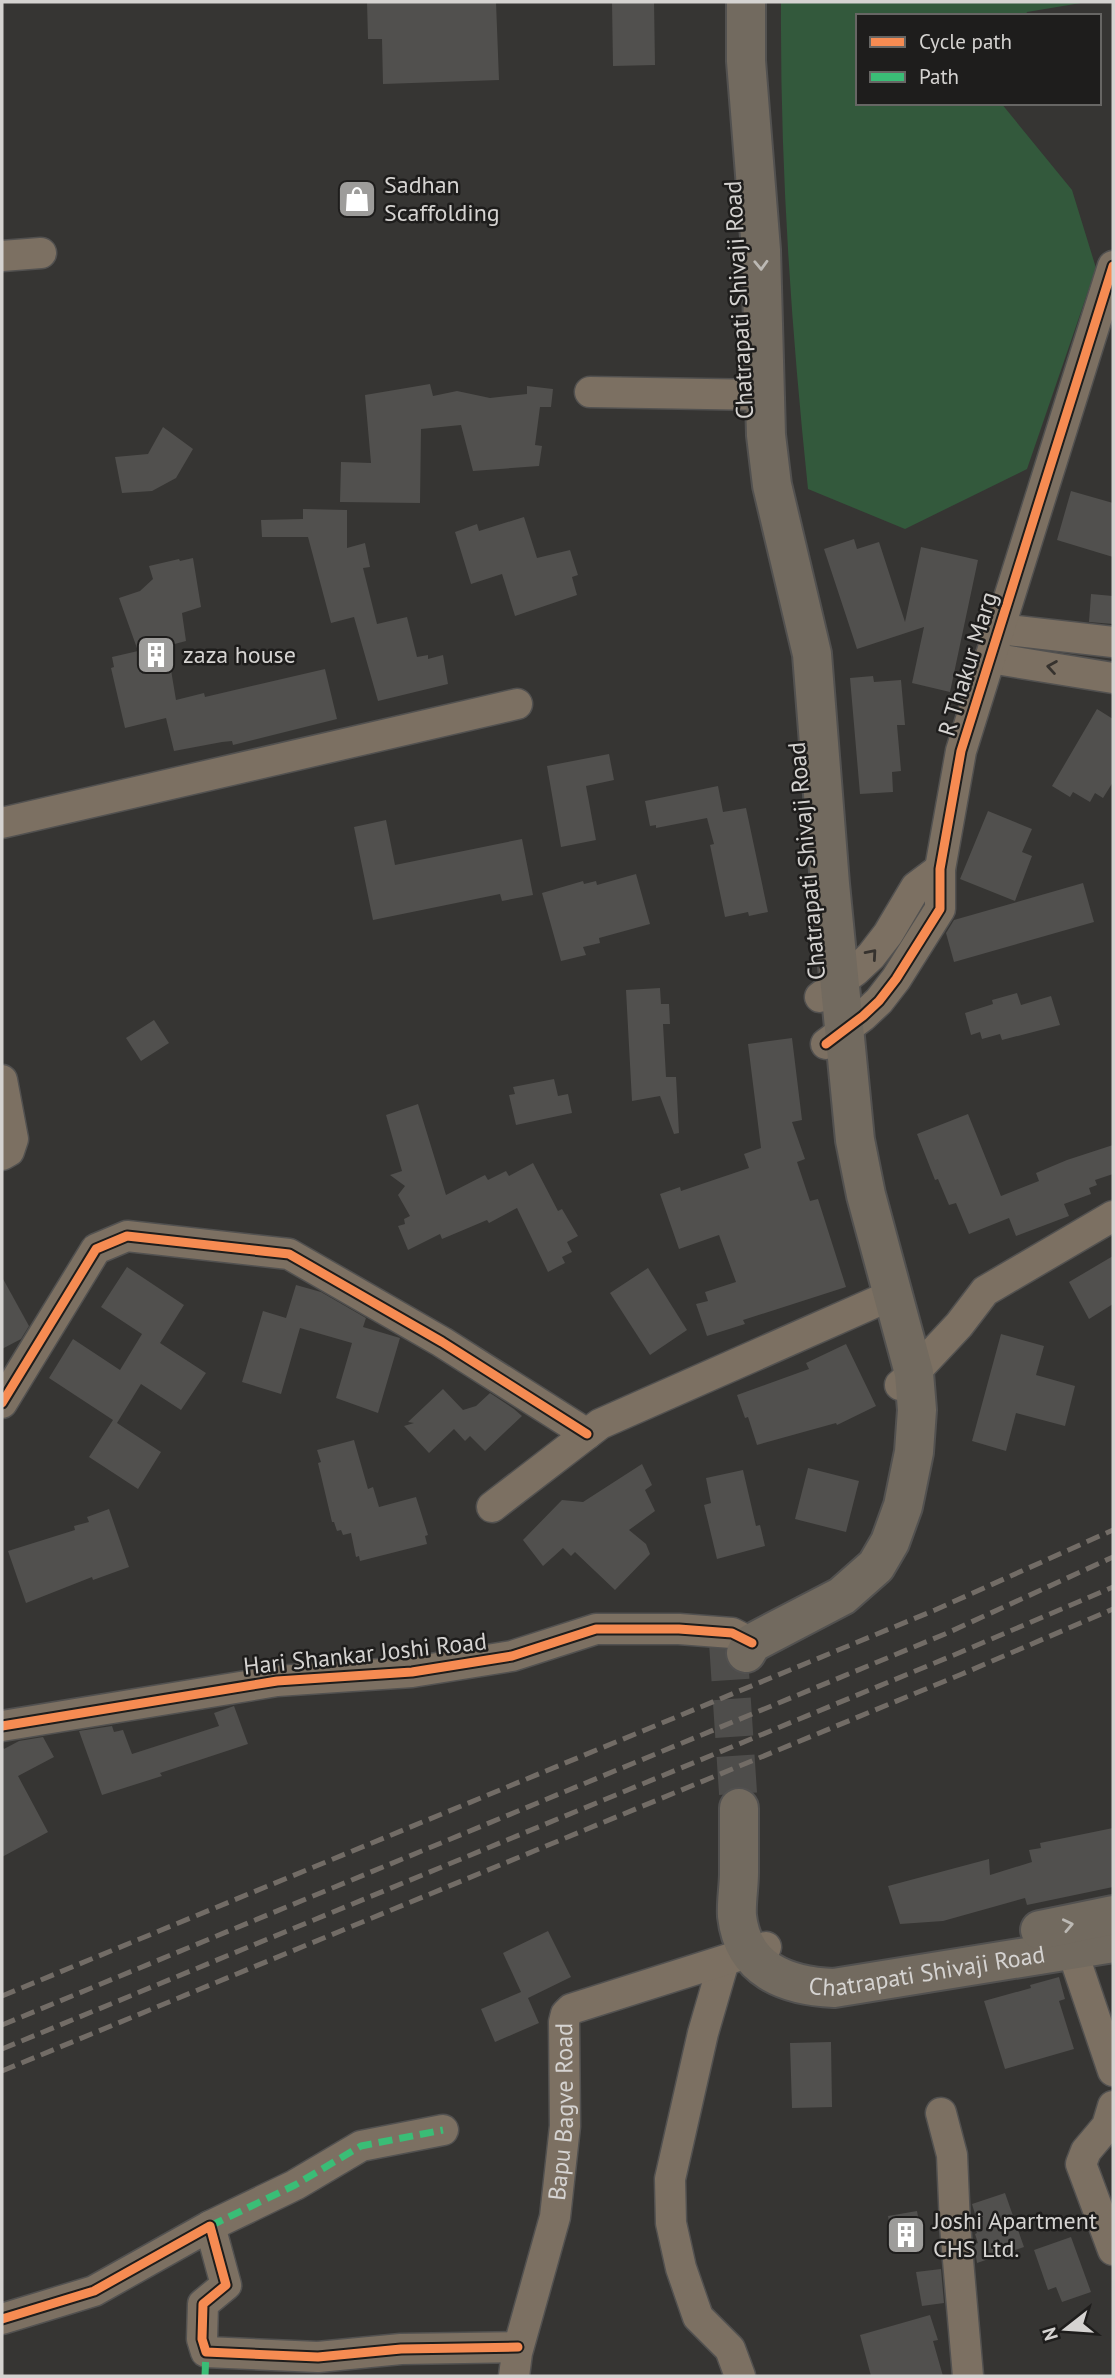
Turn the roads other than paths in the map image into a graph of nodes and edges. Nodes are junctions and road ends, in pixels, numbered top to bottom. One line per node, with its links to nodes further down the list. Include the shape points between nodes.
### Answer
1 (725, 2): 7 (main road, Chatrapati Shivaji Road)
2 (746, 2): 7 (main road, one-way to 7, via 746,61 761,250)
3 (41, 253): 4 (street)
4 (2, 256)
5 (1113, 266): 8 (street, R Thakur Marg)
6 (590, 392): 7 (street)
7 (753, 395): 15 (main road, via 766,435 772,485 812,654)
8 (999, 629): 9 (street); 10 (street, R Thakur Marg)
9 (1113, 642)
10 (990, 658): 11 (street, one-way to 10); 14 (street, R Thakur Marg, via 961,751)
11 (1113, 678)
12 (517, 704): 13 (street)
13 (2, 823)
14 (940, 869): 15 (street, one-way to 14, via 871,956 916,887); 16 (street, R Thakur Marg, via 940,909 879,1001)
15 (829, 990): 16 (main road)
16 (835, 1037): 20 (main road)
17 (2, 1080): 18 (street, via 13,1139 9,1151)
18 (2, 1155)
19 (1113, 1216): 21 (street, via 985,1291)
20 (887, 1296): 21 (main road); 23 (street, via 600,1424)
21 (907, 1379): 25 (main road, via 917,1410 911,1465 903,1506 876,1566 842,1596)
22 (2, 1403): 23 (street, via 96,1249 127,1236 289,1254 442,1342)
23 (587, 1434): 24 (street)
24 (492, 1507)
25 (739, 1643): 26 (street, Hari Shankar Joshi Road, via 679,1629 596,1629 512,1656 412,1672 277,1681)
26 (2, 1726)
27 (747, 1807): 31 (main road, via 757,1930)
28 (1113, 1915): 31 (main road, Chatrapati Shivaji Road, one-way to 28, via 779,1958 797,1968 842,1972)
29 (1113, 1943): 30 (main road, Chatrapati Shivaji Road)
30 (1072, 1950): 31 (main road, Chatrapati Shivaji Road, via 834,1988 775,1975); 32 (street)
31 (747, 1954): 39 (street, Bapu Bagve Road, via 566,2014 565,2126 555,2217); 42 (street, via 703,2033 670,2179 671,2223 698,2317 730,2349)
32 (1113, 2071)
33 (1113, 2106): 37 (street, via 1107,2126 1081,2164)
34 (941, 2113): 43 (street, via 952,2155)
35 (443, 2130): 36 (street, via 361,2146 295,2185)
36 (210, 2226): 38 (street, via 94,2291); 40 (street, via 226,2286 204,2304)
37 (1113, 2250)
38 (2, 2319)
39 (519, 2347): 40 (street, via 401,2349); 41 (street, Bapu Bagve Road)
40 (206, 2364)
41 (514, 2376)
42 (740, 2376)
43 (968, 2376)

